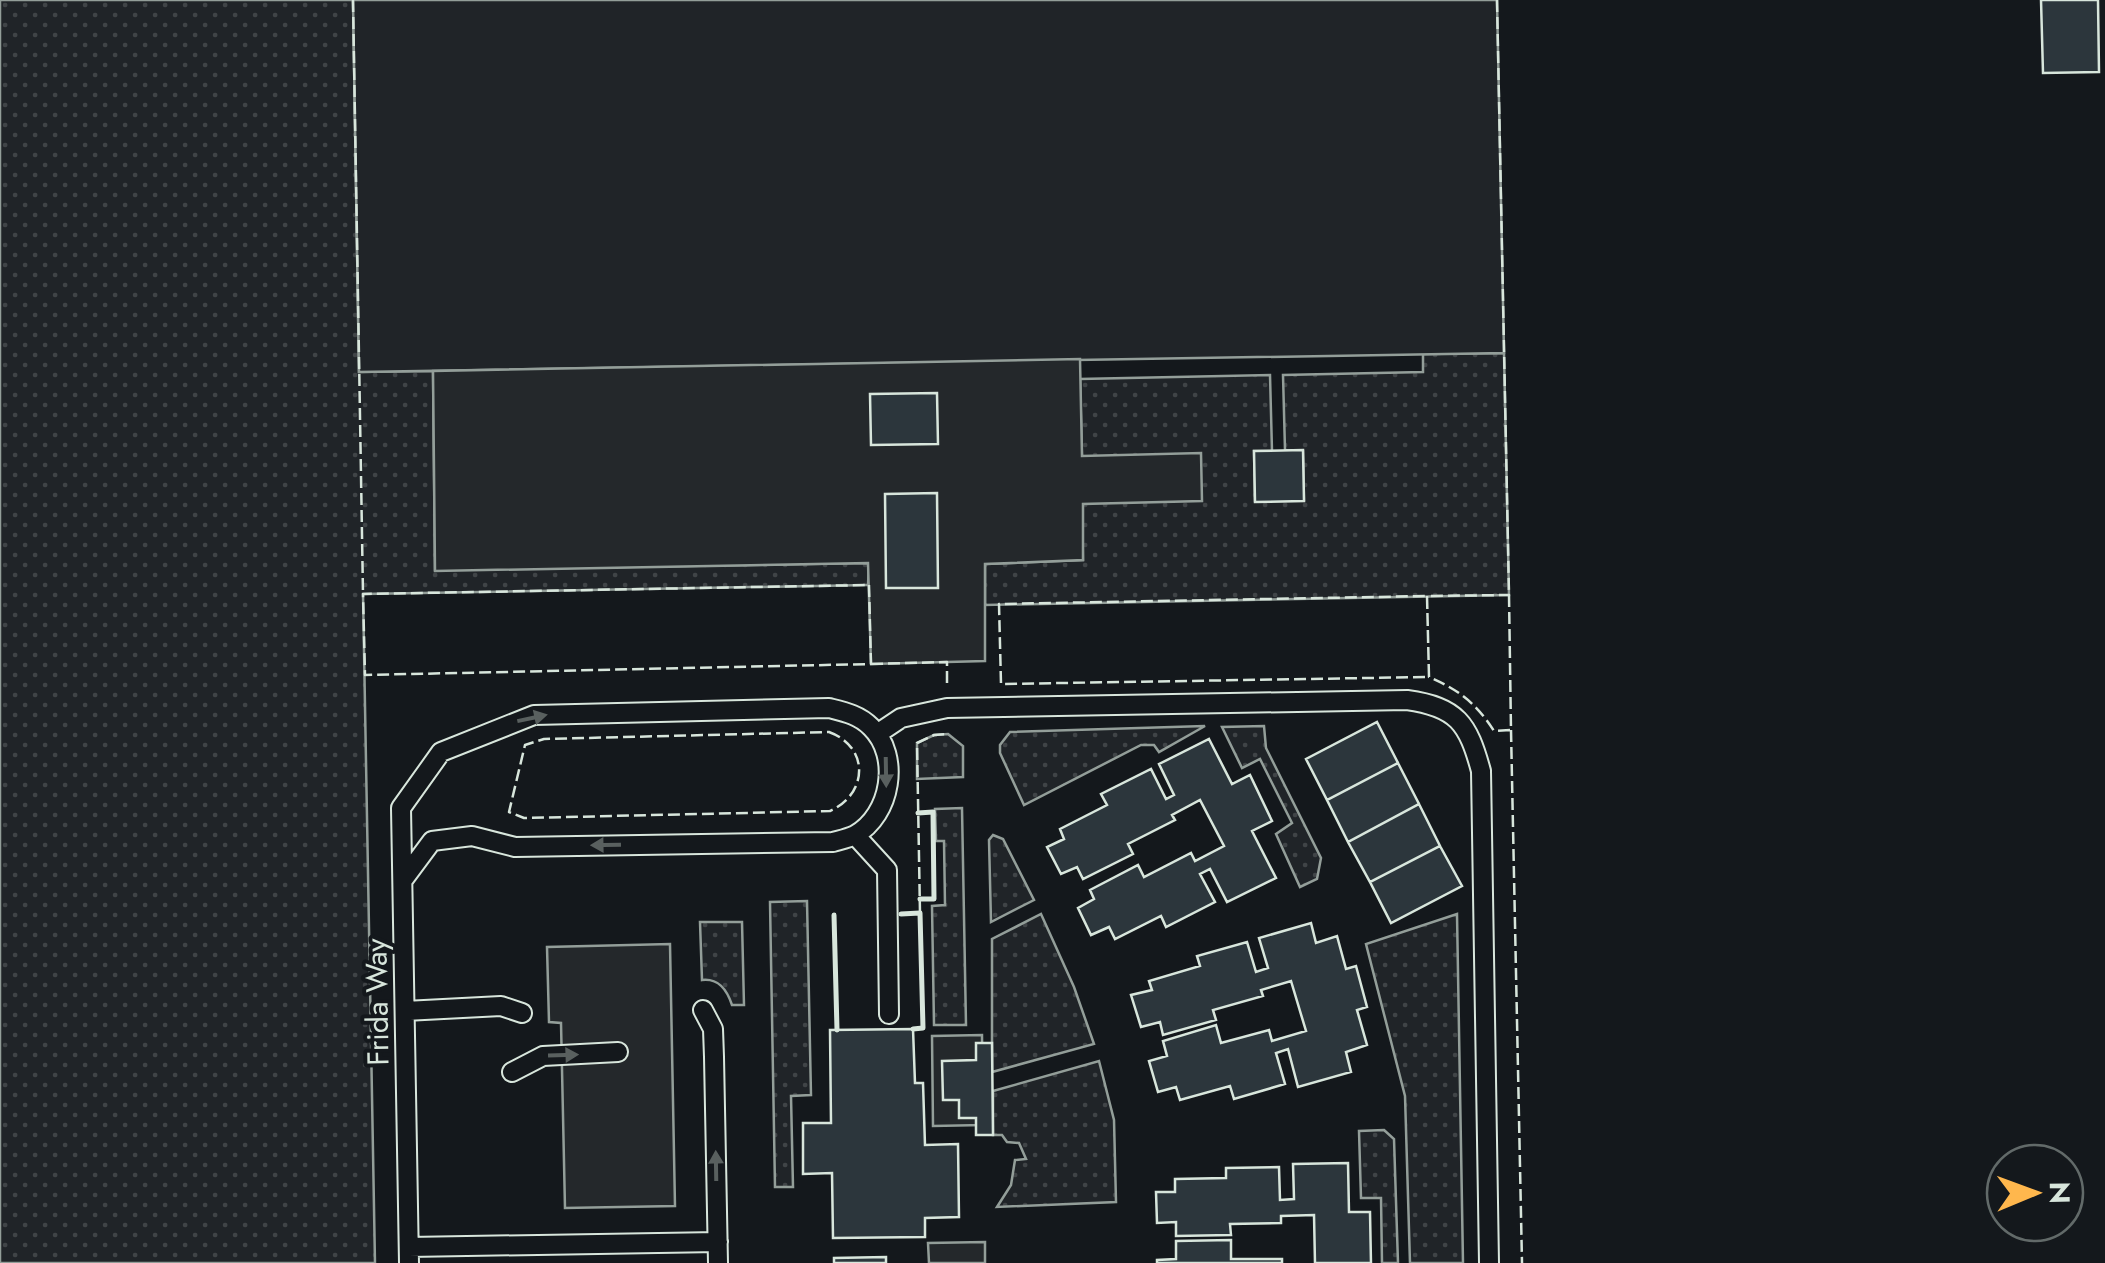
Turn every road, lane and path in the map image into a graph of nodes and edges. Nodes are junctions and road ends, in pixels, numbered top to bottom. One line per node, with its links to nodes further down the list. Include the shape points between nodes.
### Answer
1 (877, 734): 2 (lane, one-way to 2, via 889,773 886,798); 3 (lane, Frida Way, one-way to 1, via 402,808 441,752 534,715 829,708 854,714); 13 (lane, via 901,718 948,708 1407,700 1437,704 1459,720 1480,771)
2 (855, 835): 3 (lane, one-way to 3, via 833,842 516,846 472,836 432,841); 7 (lane, via 887,870)
3 (403, 880): 5 (lane, Frida Way)
4 (704, 1010): 10 (lane, one-way to 4, via 714,1043)
5 (405, 1011): 6 (lane, via 501,1006); 11 (lane, Frida Way)
6 (522, 1013)
7 (889, 1014)
8 (618, 1052): 9 (lane, one-way to 8, via 543,1056)
9 (512, 1072)
10 (718, 1242): 11 (lane); 12 (lane)
11 (409, 1255)
12 (718, 1263)
13 (1489, 1263)

